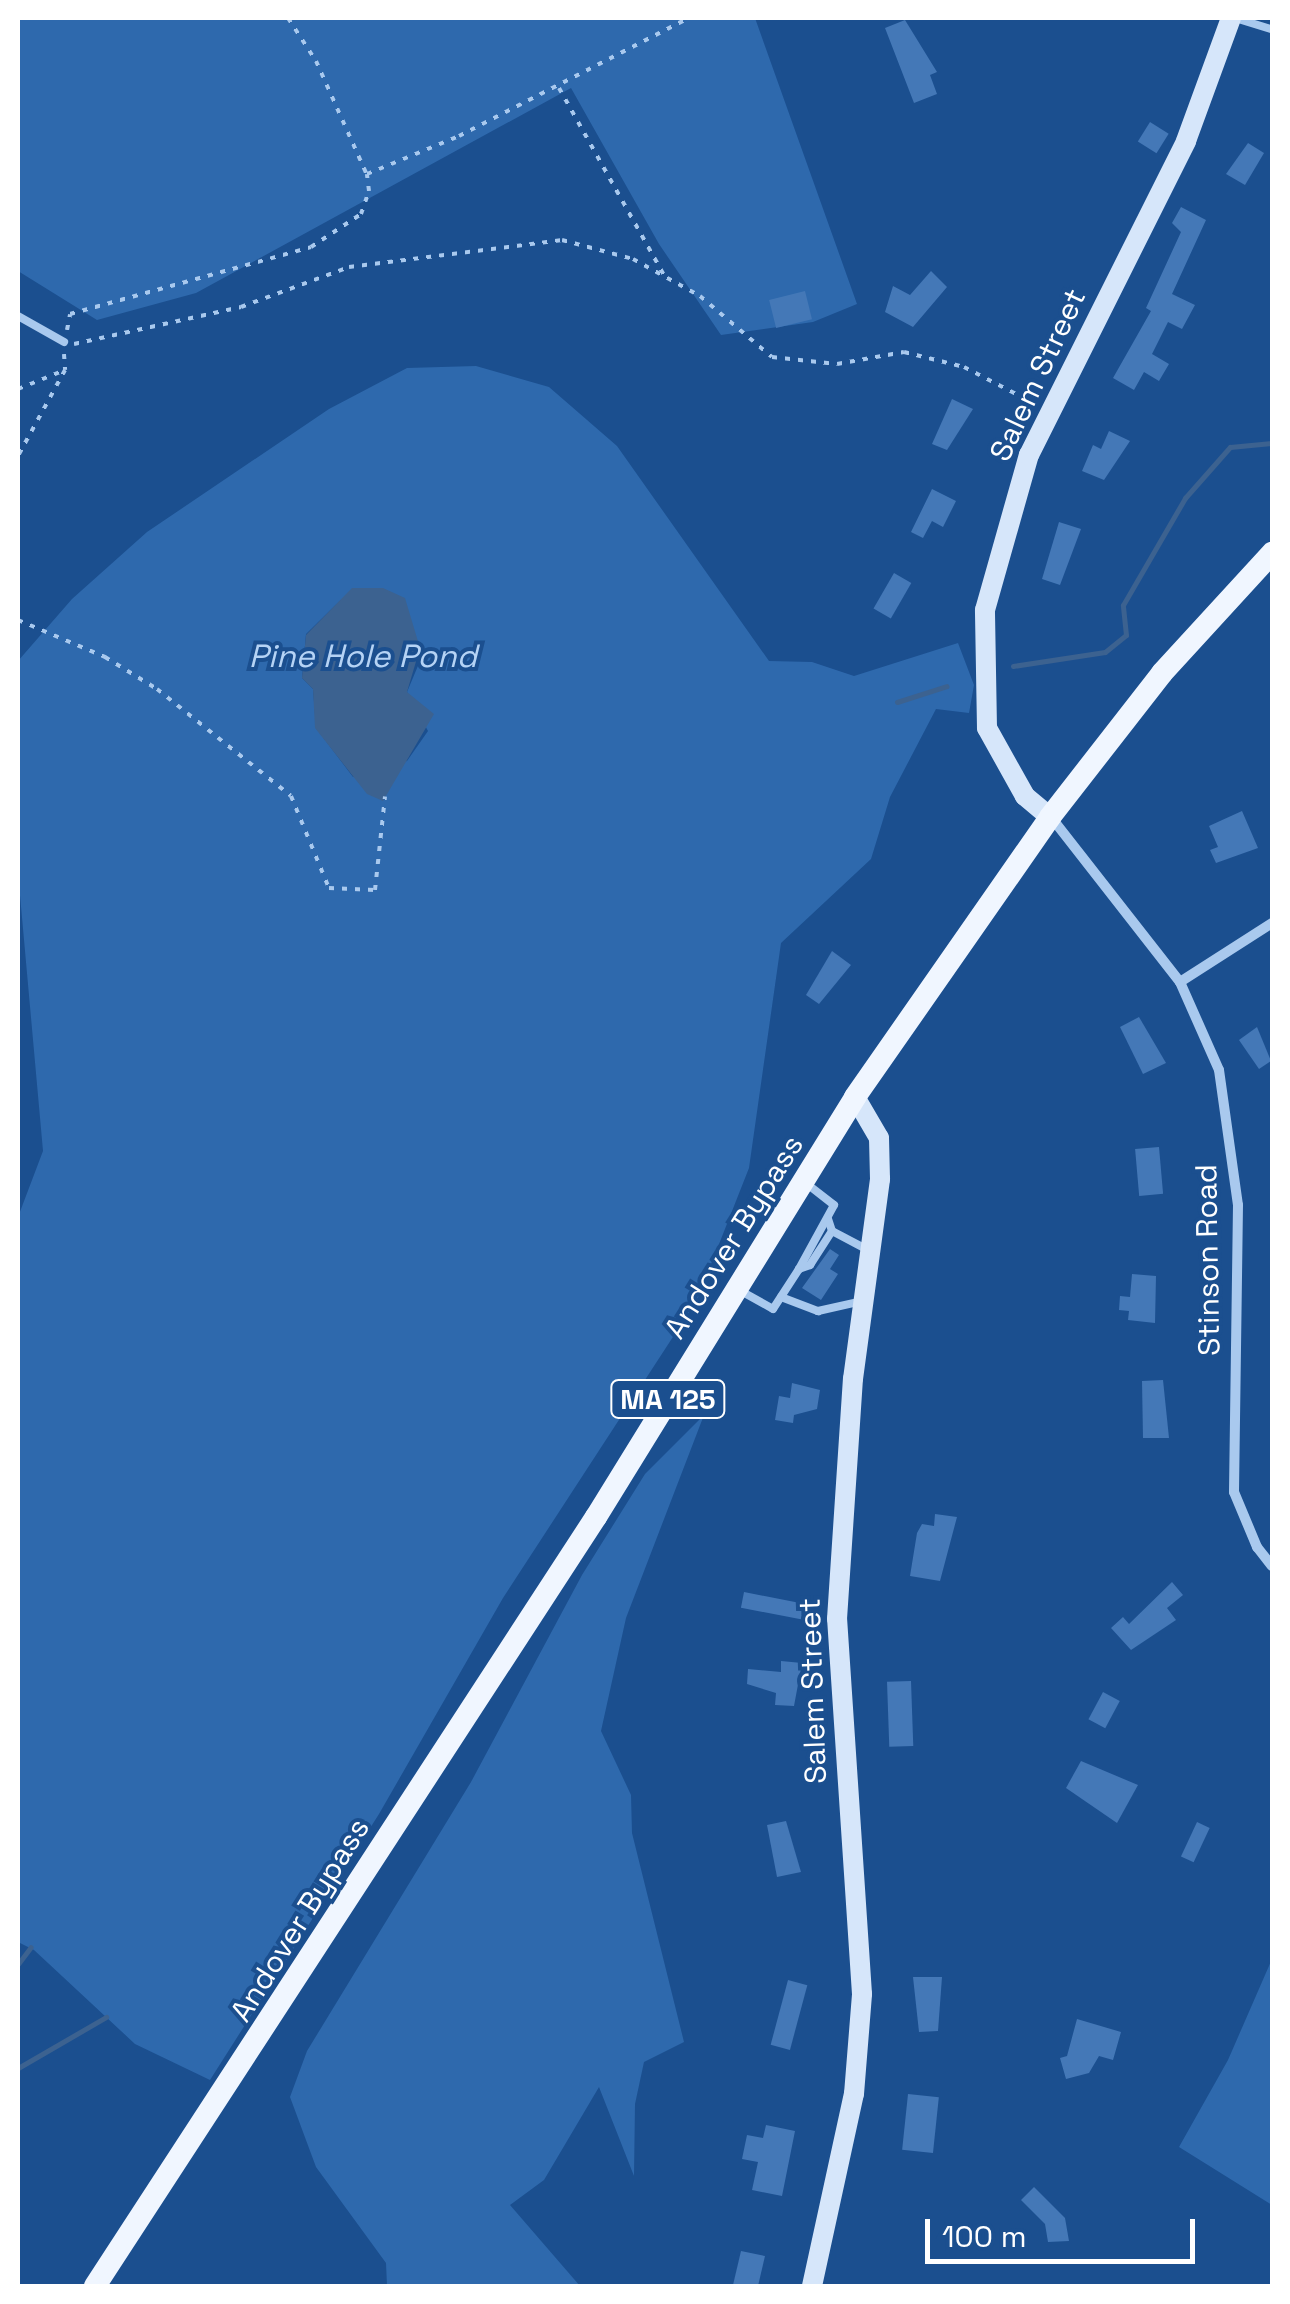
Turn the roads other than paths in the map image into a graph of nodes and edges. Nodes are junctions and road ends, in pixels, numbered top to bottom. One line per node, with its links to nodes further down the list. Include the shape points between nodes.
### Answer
1 (1233, 18): 2 (lane); 6 (street, Salem Street, via 1186,141 1049,411 1005,532 986,610 987,728 1024,796)
2 (1272, 29)
3 (18, 316): 4 (lane)
4 (64, 342)
5 (1272, 553): 6 (main road, Andover Bypass / MA 125, via 1162,673)
6 (1050, 817): 8 (street, Stinson Road); 9 (main road, Andover Bypass / MA 125)
7 (1272, 923): 8 (street)
8 (1180, 982): 18 (street, Stinson Road, via 1219,1070 1238,1205 1234,1492)
9 (855, 1097): 10 (main road, Andover Bypass / MA 125); 13 (street, Salem Street, via 879,1138)
10 (806, 1183): 11 (lane, via 834,1205); 15 (main road, Andover Bypass / MA 125)
11 (828, 1220): 12 (lane); 14 (lane)
12 (832, 1231): 13 (lane); 14 (lane, via 810,1265)
13 (873, 1250): 17 (street, Salem Street)
14 (799, 1270): 16 (lane)
15 (739, 1290): 16 (lane, via 774,1308); 19 (main road, Andover Bypass / MA 125)
16 (781, 1297): 17 (lane, via 818,1312)
17 (865, 1300): 20 (street, Salem Street, via 846,1453 838,1619 861,2013 854,2094)
18 (1272, 1566)
19 (95, 2286)
20 (812, 2286)

